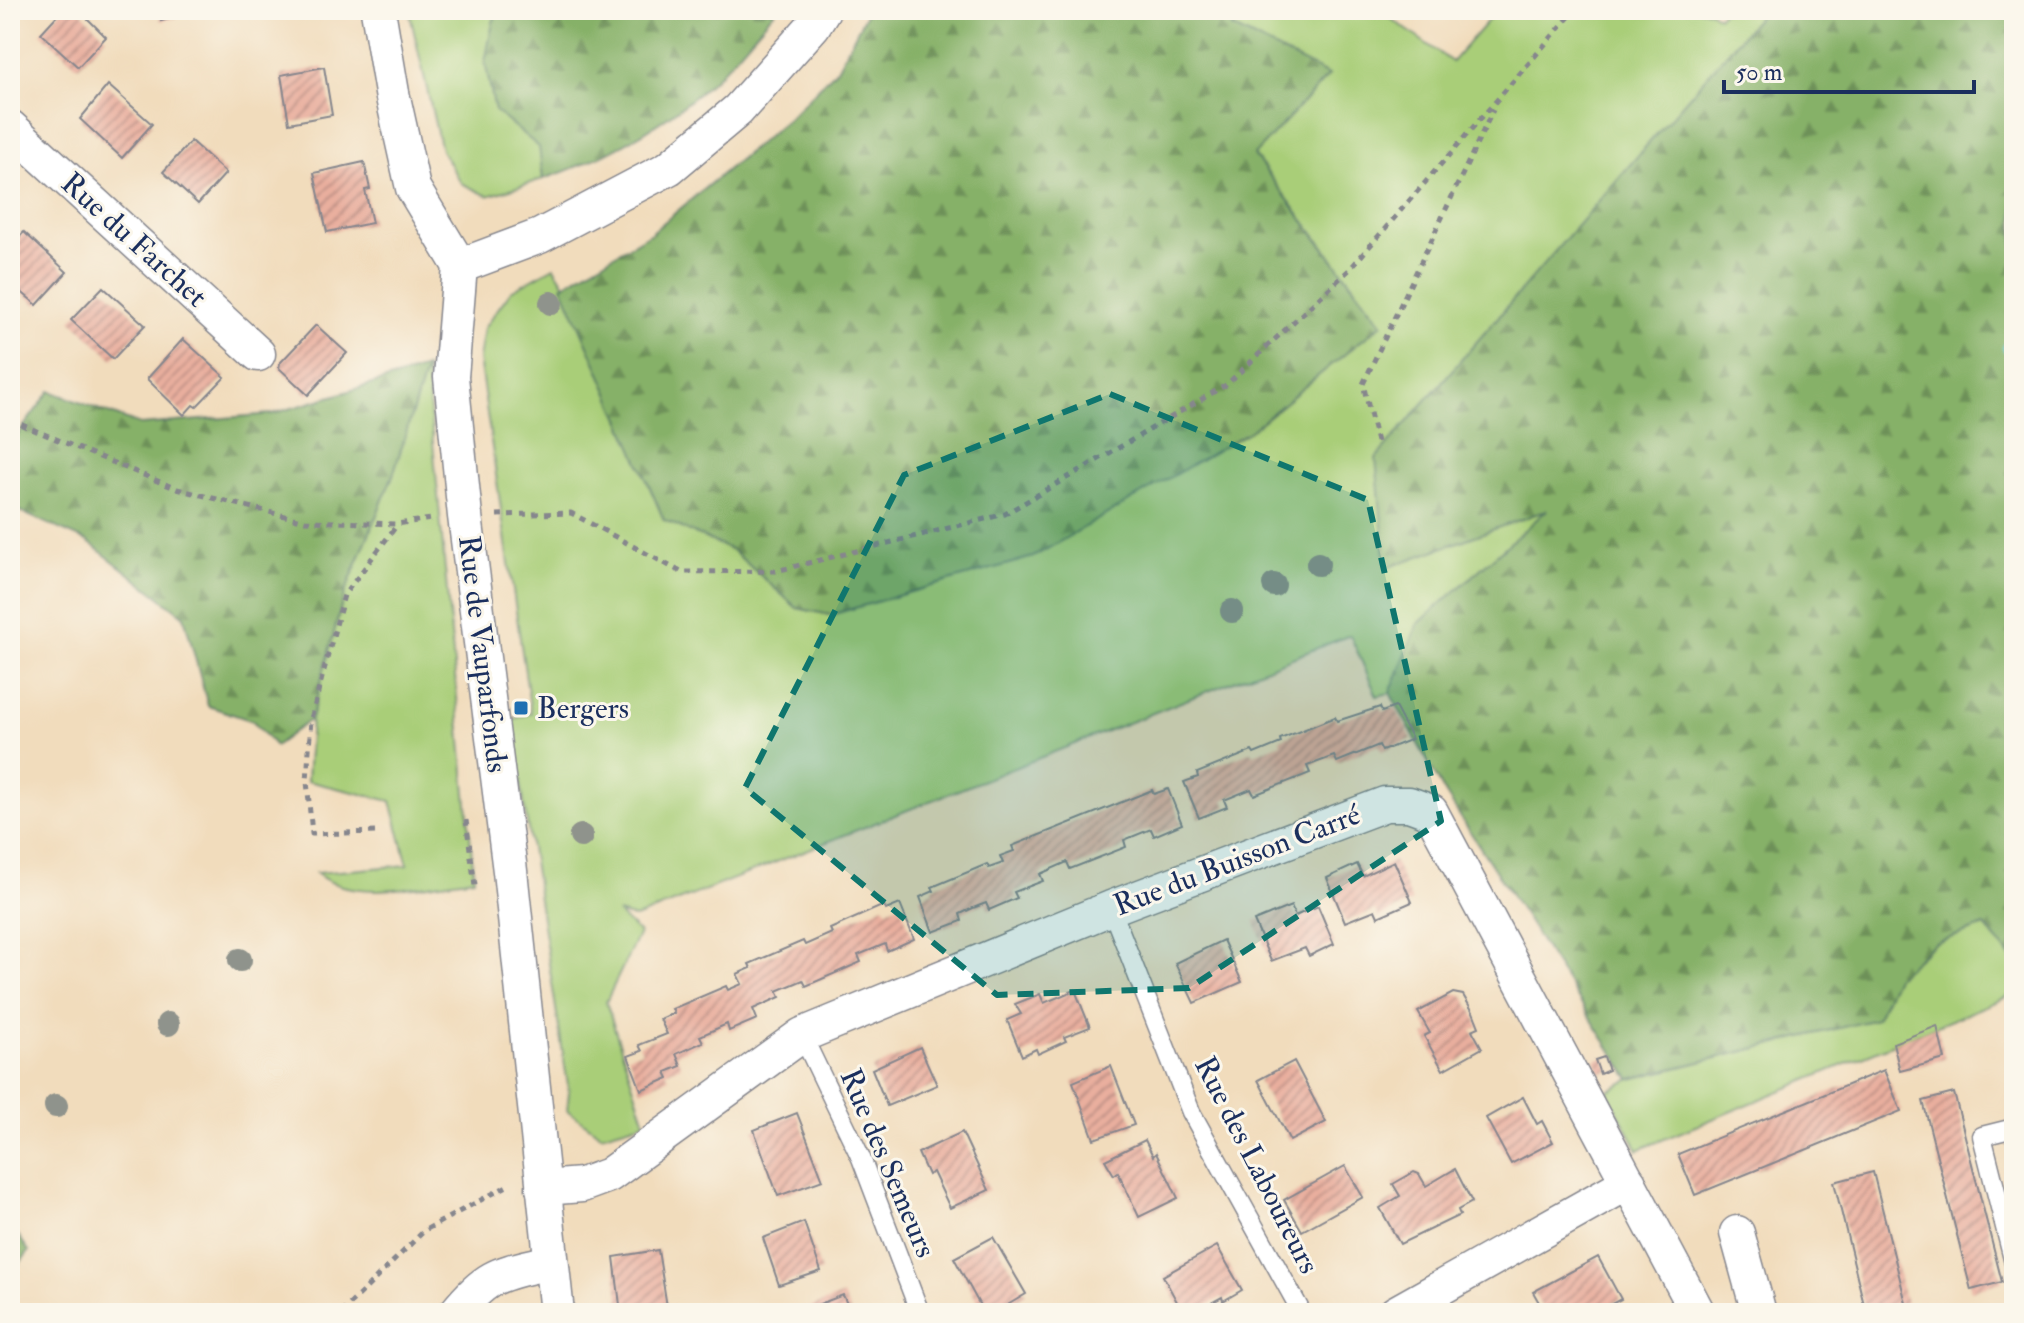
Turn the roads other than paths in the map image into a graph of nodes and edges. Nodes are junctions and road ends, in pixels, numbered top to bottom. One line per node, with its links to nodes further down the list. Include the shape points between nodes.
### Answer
1 (378, 10): 4 (street, via 413,188)
2 (823, 10): 4 (street, via 738,110 669,168 540,236)
3 (10, 127): 5 (street, Rue du Farchet)
4 (460, 266): 10 (street, Rue de Vauparfonds, via 451,377)
5 (258, 354)
6 (1111, 908): 7 (street, Rue du Buisson Carré); 9 (street, Rue du Buisson Carré, via 1385,804 1409,804 1431,812); 17 (lane, Rue des Laboureurs, via 1191,1112)
7 (802, 1035): 10 (street, Rue du Buisson Carré, via 609,1175 582,1185); 16 (lane, Rue des Semeurs, via 861,1158)
8 (2014, 1128): 13 (lane, via 1982,1136)
9 (1629, 1182): 18 (street); 19 (street, Rue du Buisson Carré)
10 (543, 1188): 12 (street, Rue de Vauparfonds)
11 (1737, 1233): 20 (street)
12 (550, 1262): 14 (street, via 495,1276 474,1290); 15 (street, Rue de Vauparfonds)
13 (2014, 1263)
14 (456, 1313)
15 (557, 1313)
16 (920, 1313)
17 (1302, 1313)
18 (1396, 1313)
19 (1698, 1313)
20 (1759, 1313)

